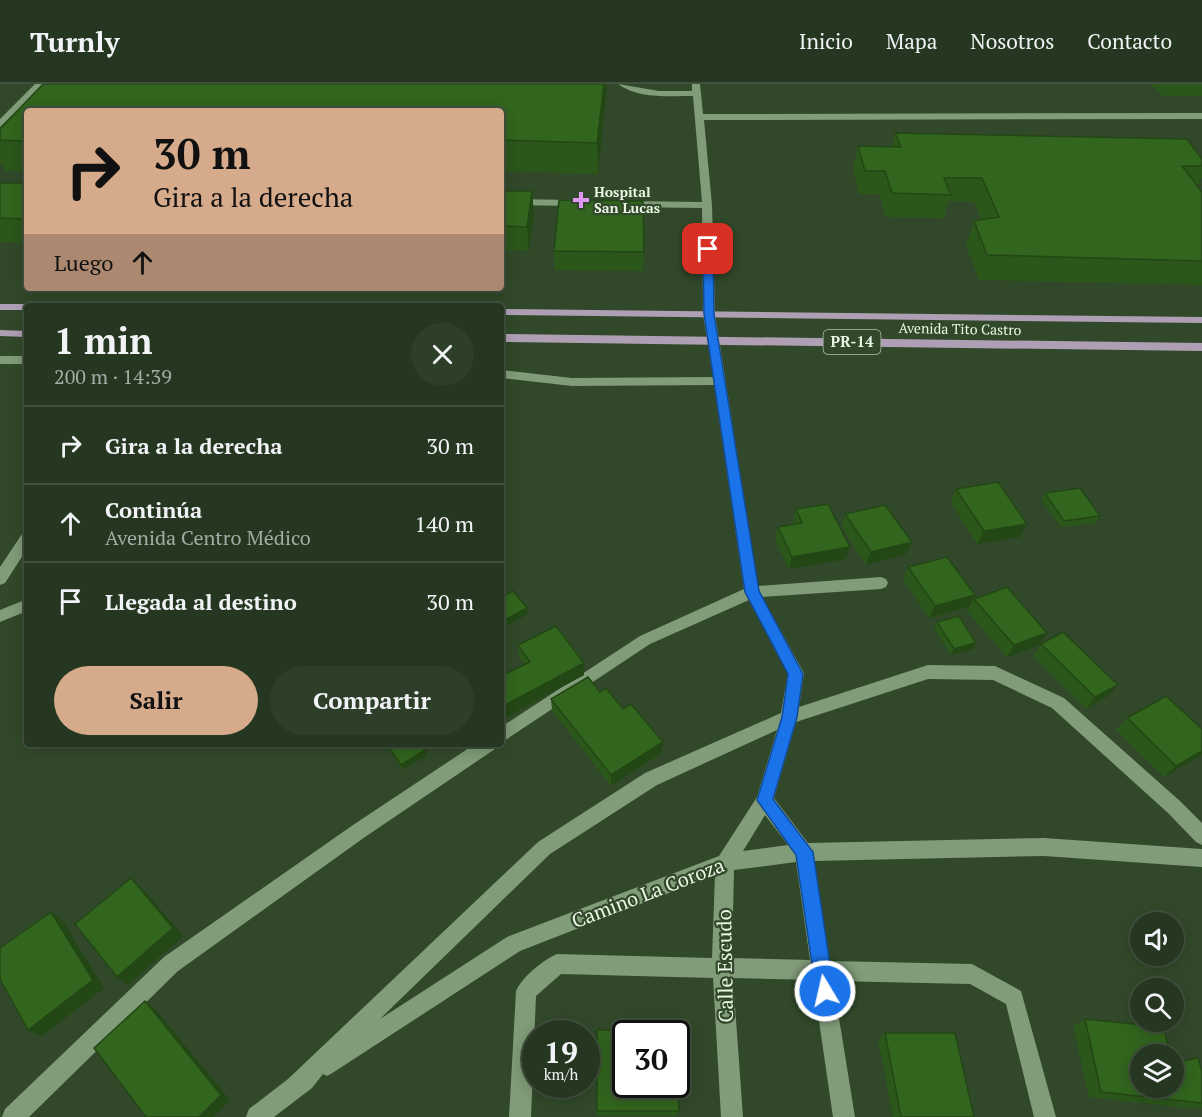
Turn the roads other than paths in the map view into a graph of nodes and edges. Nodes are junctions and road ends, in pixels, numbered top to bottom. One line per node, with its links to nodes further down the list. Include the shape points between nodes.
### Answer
1 (40, 84): 6 (street)
2 (622, 84): 3 (street, via 653,93)
3 (696, 89): 5 (street)
4 (1202, 116): 5 (street)
5 (699, 117): 10 (street)
6 (0, 124)
7 (504, 202): 8 (street)
8 (593, 204)
9 (616, 204): 10 (street)
10 (707, 205): 14 (street)
11 (0, 307): 12 (main road)
12 (24, 307)
13 (504, 312): 14 (main road, Avenida Tito Castro / PR-14)
14 (709, 314): 15 (main road, Avenida Tito Castro / PR-14); 19 (street)
15 (1202, 320)
16 (0, 333): 17 (main road)
17 (24, 334)
18 (504, 338): 19 (main road, Avenida Tito Castro / PR-14)
19 (714, 341): 20 (main road, Avenida Tito Castro / PR-14); 24 (street)
20 (1202, 347)
21 (0, 360): 22 (street)
22 (24, 360)
23 (504, 374): 24 (street, via 572,382)
24 (720, 381): 28 (street)
25 (24, 543): 26 (street)
26 (0, 579)
27 (881, 583): 28 (street)
28 (752, 592): 31 (street, via 796,674); 32 (street, via 645,640)
29 (24, 606): 30 (street)
30 (0, 616)
31 (789, 717): 34 (street); 35 (street, via 928,672 995,673 1058,703); 41 (street, via 651,779 544,848)
32 (504, 734)
33 (485, 747): 42 (street, via 171,964)
34 (765, 800): 36 (street); 38 (street)
35 (1202, 836)
36 (804, 852): 37 (street, Camino La Coroza, via 1044,847); 38 (street, Camino La Coroza); 40 (street)
37 (1202, 858)
38 (725, 862): 39 (street, Calle Escudo); 41 (street, Camino La Coroza, via 514,944)
39 (722, 968): 40 (street); 44 (street, via 557,964 526,991); 45 (street, Calle Escudo)
40 (822, 970): 46 (street); 47 (street, via 972,974 1014,998)
41 (296, 1085): 43 (street, Camino La Coroza)
42 (13, 1117)
43 (257, 1117)
44 (520, 1117)
45 (732, 1117)
46 (844, 1117)
47 (1045, 1117)

